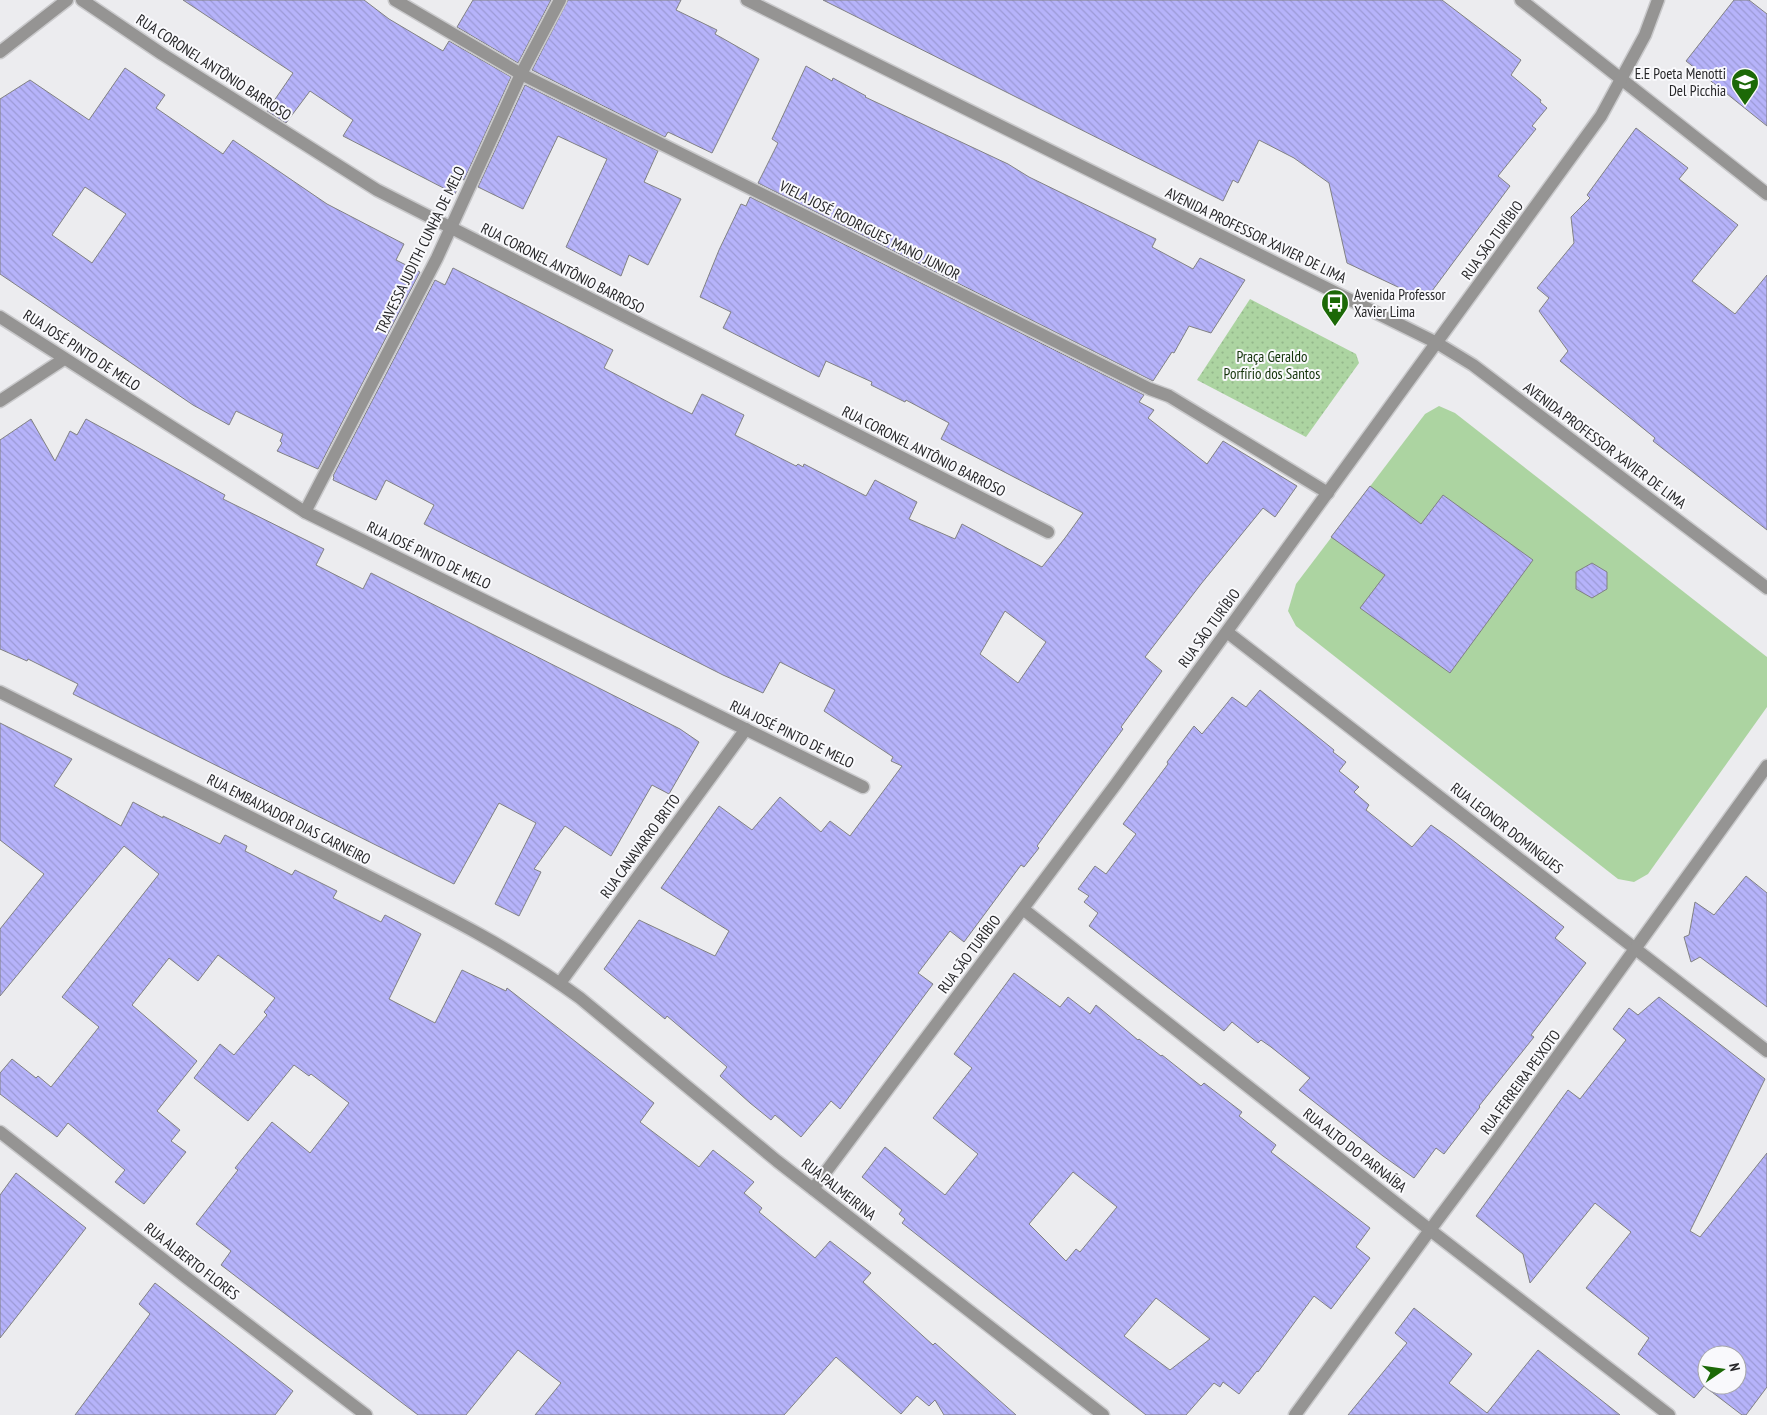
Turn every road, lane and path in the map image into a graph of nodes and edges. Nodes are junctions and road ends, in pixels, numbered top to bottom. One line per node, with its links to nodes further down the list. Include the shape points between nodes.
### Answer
1 (68, 0): 8 (street)
2 (82, 0): 12 (street, RUA CORONEL ANTÔNIO BARROSO, via 377,190)
3 (394, 0): 9 (street, VIELA JOSÉ RODRIGUES MANO JUNIOR)
4 (560, 0): 9 (street, TRAVESSA JUDITH CUNHA DE MELO)
5 (747, 0): 14 (street, AVENIDA PROFESSOR XAVIER DE LIMA)
6 (1521, 0): 10 (street)
7 (1658, 0): 10 (street, RUA SÃO TURÍBIO, via 1645,34)
8 (0, 52)
9 (521, 74): 12 (street, TRAVESSA JUDITH CUNHA DE MELO); 17 (street, VIELA JOSÉ RODRIGUES MANO JUNIOR, via 1169,396)
10 (1621, 79): 11 (street); 14 (street, RUA SÃO TURÍBIO, via 1602,116)
11 (1767, 194)
12 (450, 228): 18 (street, TRAVESSA JUDITH CUNHA DE MELO); 19 (street, RUA CORONEL ANTÔNIO BARROSO)
13 (0, 316): 15 (street, RUA JOSÉ PINTO DE MELO)
14 (1437, 343): 17 (street, RUA SÃO TURÍBIO); 20 (street, AVENIDA PROFESSOR XAVIER DE LIMA, via 1473,365)
15 (64, 359): 16 (street); 18 (street, RUA JOSÉ PINTO DE MELO)
16 (0, 401)
17 (1328, 493): 21 (street, RUA SÃO TURÍBIO)
18 (305, 512): 23 (street, RUA JOSÉ PINTO DE MELO)
19 (1048, 532)
20 (1767, 588)
21 (1227, 632): 26 (street, RUA SÃO TURÍBIO); 27 (street, RUA LEONOR DOMINGUES)
22 (0, 692): 28 (street, RUA EMBAIXADOR DIAS CARNEIRO, via 431,909)
23 (746, 729): 25 (street, RUA JOSÉ PINTO DE MELO); 28 (street, RUA CANAVARRO BRITO)
24 (1767, 766): 27 (street, RUA FERREIRA PEIXOTO)
25 (863, 787)
26 (1022, 909): 31 (street, RUA SÃO TURÍBIO); 32 (street, RUA ALTO DO PARNAÍBA)
27 (1636, 949): 29 (street, RUA LEONOR DOMINGUES); 32 (street, RUA FERREIRA PEIXOTO)
28 (560, 982): 31 (street, RUA PALMEIRINA)
29 (1767, 1051)
30 (0, 1132): 33 (street, RUA ALBERTO FLORES)
31 (813, 1190): 34 (street, RUA PALMEIRINA)
32 (1430, 1230): 35 (street, RUA FERREIRA PEIXOTO); 36 (street, RUA ALTO DO PARNAÍBA)
33 (366, 1415)
34 (1102, 1415)
35 (1295, 1415)
36 (1669, 1415)

